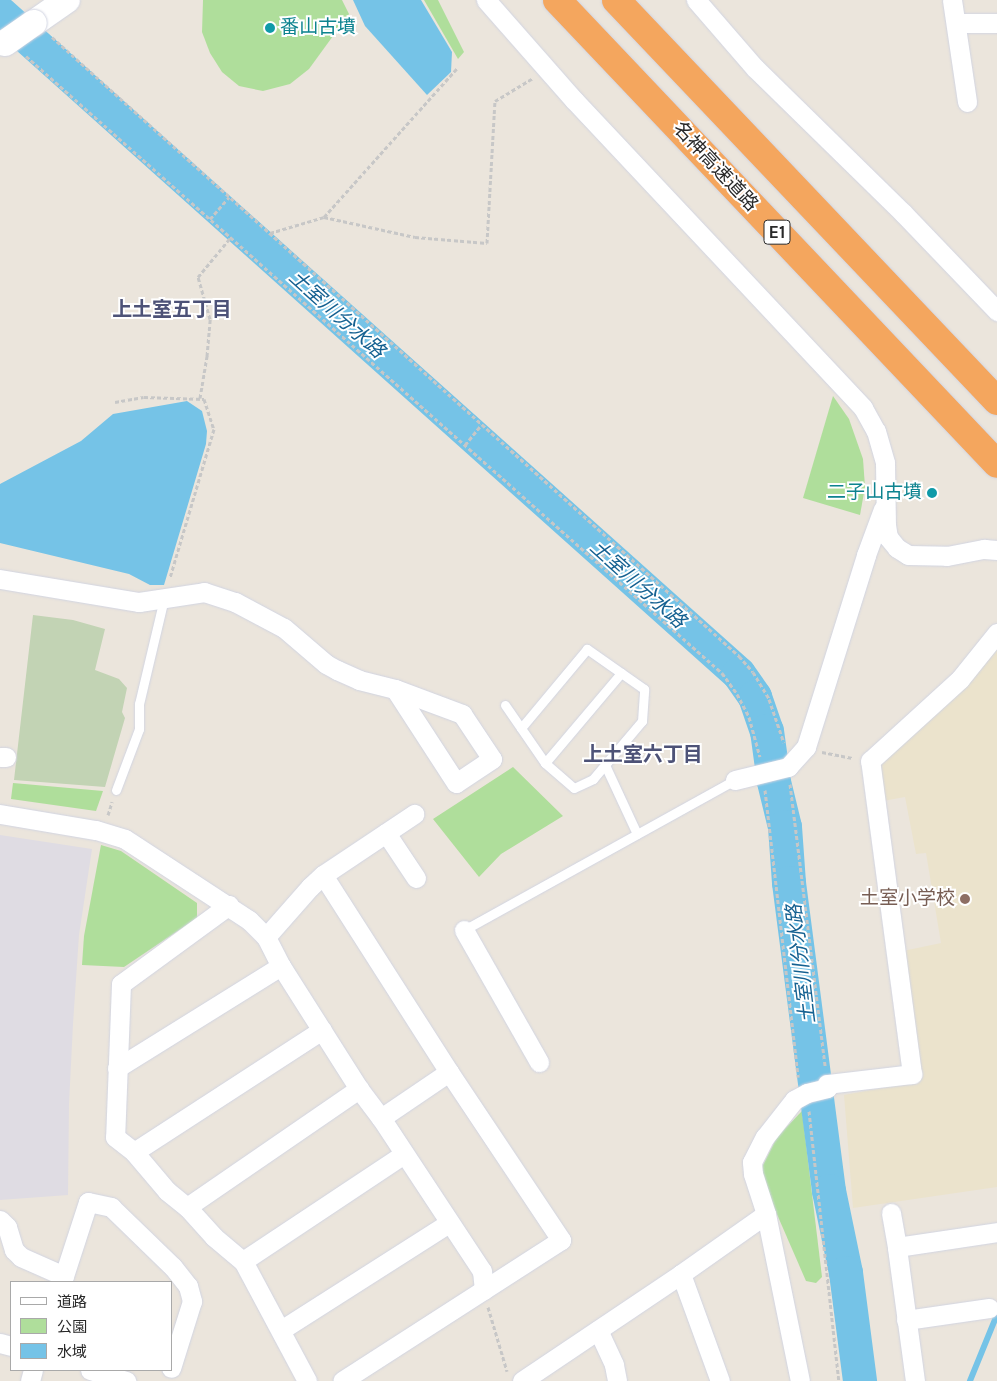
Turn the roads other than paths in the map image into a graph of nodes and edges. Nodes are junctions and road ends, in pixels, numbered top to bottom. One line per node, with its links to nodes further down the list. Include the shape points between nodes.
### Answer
1 (67, 0): 9 (street, bridge, via 35,22)
2 (486, 0): 14 (street, via 863,408 876,431 885,463)
3 (557, 0): 13 (highway, 名神高速道路 / E1)
4 (616, 0): 12 (highway, E1)
5 (696, 0): 11 (street, via 755,68 903,213)
6 (952, 0): 7 (street)
7 (957, 23): 8 (street); 10 (street)
8 (997, 23)
9 (9, 47)
10 (966, 102)
11 (997, 311)
12 (997, 401)
13 (997, 464)
14 (885, 503): 15 (street, via 888,537 908,555 947,556 984,549); 25 (street, via 806,747 788,767)
15 (997, 550)
16 (0, 580): 17 (street, via 140,602)
17 (164, 598): 20 (street, via 204,592 235,602 284,628 337,670 371,684); 26 (lane, via 139,704 139,729)
18 (997, 633): 47 (street, via 960,679 870,761 912,1074 814,1090 794,1100 765,1137 752,1162)
19 (621, 673): 22 (lane, via 587,649); 23 (lane); 24 (lane, via 644,689 642,721)
20 (395, 689): 20 (street, via 462,714 492,759 456,783)
21 (505, 705): 22 (lane)
22 (521, 728): 23 (lane)
23 (545, 763): 24 (lane, via 574,788 593,779)
24 (605, 765): 30 (lane)
25 (736, 780): 30 (lane)
26 (116, 790)
27 (0, 814): 33 (street, via 96,830 125,839)
28 (414, 814): 29 (street)
29 (386, 833): 31 (street); 32 (street)
30 (637, 834): 34 (lane)
31 (323, 875): 35 (street); 40 (street)
32 (416, 878)
33 (229, 905): 35 (street); 39 (street, via 121,984)
34 (464, 930): 38 (street)
35 (266, 938): 36 (street)
36 (281, 966): 37 (street); 39 (street)
37 (322, 1030): 41 (street); 43 (street)
38 (539, 1062)
39 (117, 1068): 43 (street, via 115,1137)
40 (449, 1072): 42 (street); 55 (street, via 561,1240)
41 (359, 1089): 42 (street); 45 (street)
42 (381, 1118): 44 (street)
43 (134, 1152): 45 (street, via 167,1191)
44 (404, 1154): 49 (street); 52 (street)
45 (187, 1207): 52 (street, via 214,1237)
46 (891, 1213): 51 (street)
47 (766, 1214): 53 (street); 68 (street)
48 (0, 1220): 54 (street, via 7,1227 14,1250 21,1257)
49 (449, 1222): 55 (street, via 482,1271); 58 (street)
50 (997, 1232): 51 (street)
51 (896, 1247): 57 (street)
52 (243, 1261): 58 (street)
53 (681, 1274): 59 (street); 67 (street)
54 (63, 1279): 60 (street, via 88,1202 111,1207 173,1266 188,1286 192,1301)
55 (484, 1290): 65 (street)
56 (990, 1308): 57 (street)
57 (906, 1320): 69 (street)
58 (281, 1330): 64 (street)
59 (598, 1330): 62 (street); 66 (street, via 614,1365)
60 (172, 1366)
61 (93, 1371): 63 (street)
62 (515, 1376)
63 (126, 1381)
64 (307, 1381)
65 (342, 1381)
66 (617, 1381)
67 (720, 1381)
68 (800, 1381)
69 (915, 1381)

